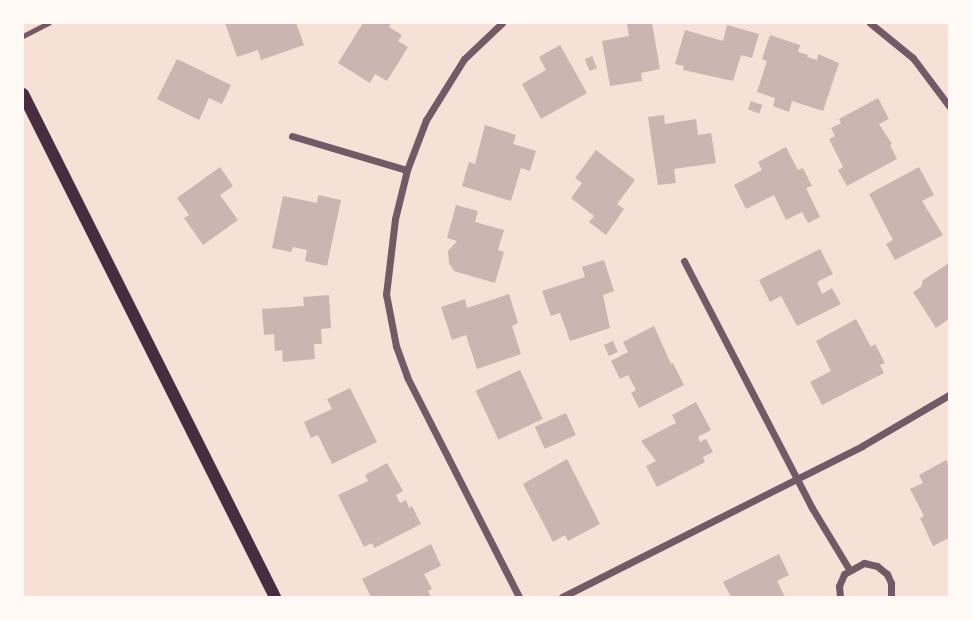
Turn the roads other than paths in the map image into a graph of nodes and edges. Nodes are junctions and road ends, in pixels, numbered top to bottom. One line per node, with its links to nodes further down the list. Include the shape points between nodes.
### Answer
1 (49, 23): 4 (lane)
2 (502, 23): 8 (street, via 464,59 443,89)
3 (870, 23): 6 (street, via 913,58)
4 (23, 36)
5 (23, 94): 13 (main road)
6 (949, 106)
7 (292, 136): 8 (street)
8 (407, 170): 14 (street, via 390,242 388,316 407,377)
9 (684, 261): 11 (street)
10 (949, 395): 11 (street)
11 (797, 478): 12 (street); 15 (street)
12 (849, 569): 16 (street, via 840,583); 17 (street, via 864,563 880,568 890,580)
13 (275, 597)
14 (519, 597)
15 (562, 597)
16 (840, 597)
17 (891, 597)

